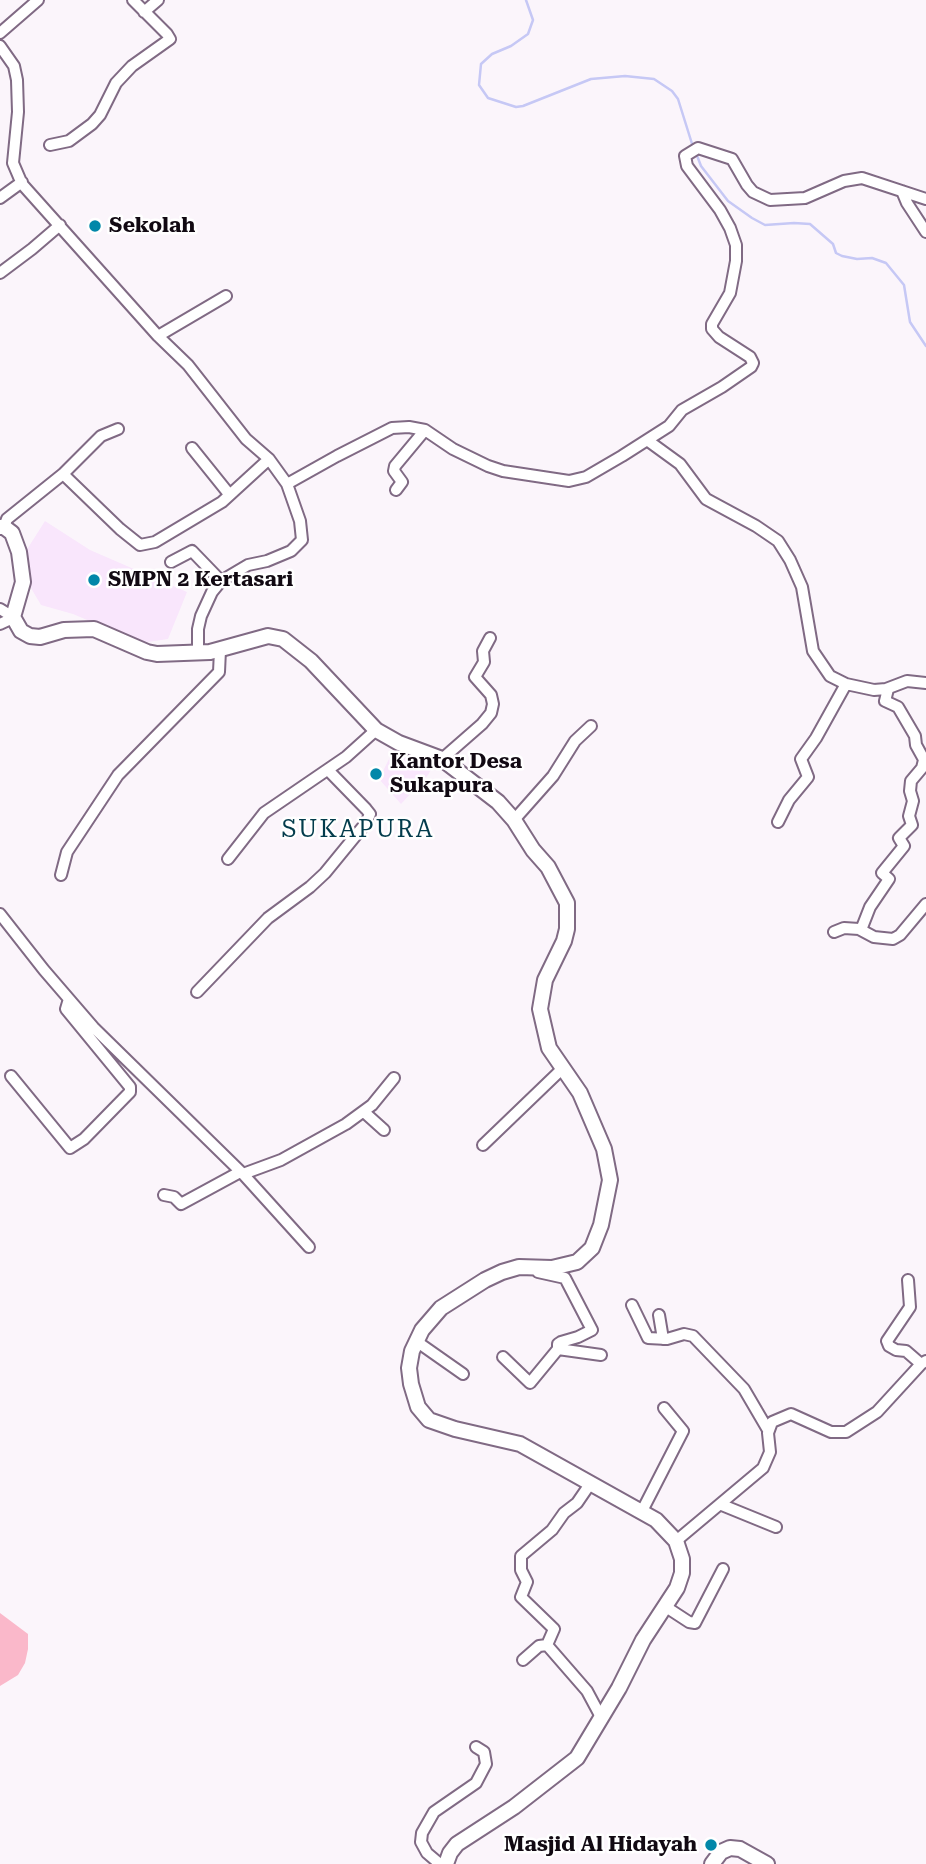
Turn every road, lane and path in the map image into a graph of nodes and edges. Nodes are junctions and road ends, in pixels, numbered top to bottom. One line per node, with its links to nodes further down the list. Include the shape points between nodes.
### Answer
1 (38, 0): 5 (street)
2 (133, 0): 4 (street)
3 (158, 0): 4 (street)
4 (144, 12): 7 (street, via 169,41 132,66 92,124 69,141)
5 (0, 33)
6 (0, 46): 8 (street, via 14,66 17,80 13,163)
7 (50, 145)
8 (22, 182): 10 (street); 12 (street)
9 (902, 191): 11 (street); 13 (street); 19 (street, via 853,179 805,198 770,200 747,186 732,159 698,148 685,156 687,166 720,210 736,245 730,293 712,329 753,363 682,410 669,426)
10 (0, 198)
11 (926, 199)
12 (61, 225): 14 (street); 16 (street)
13 (926, 232)
14 (0, 273)
15 (226, 296): 16 (street)
16 (158, 336): 21 (street, via 188,365 246,439)
17 (118, 429): 22 (street, via 101,436)
18 (425, 430): 19 (street, via 488,466 569,481 586,477); 23 (street, via 392,428); 24 (street, via 395,466 402,482)
19 (647, 440): 34 (street, via 680,464 706,499 778,541 802,587 818,661 830,676)
20 (191, 448): 25 (street)
21 (269, 459): 23 (street); 25 (street)
22 (63, 474): 25 (street, via 140,545 155,542); 26 (street)
23 (287, 484): 28 (street, via 302,540 291,551 248,565)
24 (396, 490)
25 (229, 494)
26 (2, 527): 30 (main road, via 17,542 23,582)
27 (171, 562): 28 (street, via 192,551)
28 (220, 581): 33 (street, via 201,617)
29 (0, 609): 30 (street)
30 (9, 620): 33 (main road, via 35,638 86,628 147,652)
31 (490, 638): 39 (street, via 475,677 491,695 491,713)
32 (220, 650): 33 (main road); 38 (main road, via 268,636 283,639 311,661); 45 (street, via 219,672 118,775 67,852)
33 (198, 652)
34 (846, 684): 36 (street); 43 (street, via 801,759 808,777)
35 (926, 684): 36 (street, via 907,681)
36 (888, 689): 40 (street, via 885,701 898,707)
37 (591, 726): 42 (street)
38 (376, 730): 39 (main road); 41 (street)
39 (442, 759): 42 (main road)
40 (925, 761): 48 (street, via 911,781 912,825 899,838 904,846 882,873 889,879)
41 (328, 770): 44 (street, via 264,813); 50 (street, via 366,808 370,814 366,823 325,873 268,918)
42 (514, 820): 52 (main road, via 567,903 564,941 545,980 540,1009 549,1048)
43 (778, 822)
44 (228, 859)
45 (61, 875)
46 (926, 904): 48 (street, via 893,939)
47 (0, 914): 51 (street)
48 (861, 930): 49 (street)
49 (834, 932)
50 (197, 992)
51 (69, 999): 53 (street, via 66,1009 130,1092 70,1149); 58 (street)
52 (562, 1069): 57 (street); 61 (main road, via 580,1093 599,1134 610,1180 607,1198 595,1241 584,1256 568,1265)
53 (11, 1076)
54 (394, 1078): 55 (street)
55 (363, 1112): 56 (street); 58 (street, via 281,1160)
56 (384, 1130)
57 (483, 1145)
58 (242, 1173): 59 (street, via 181,1204); 60 (street)
59 (164, 1195)
60 (309, 1247)
61 (526, 1267): 66 (main road, via 496,1274 453,1299); 67 (street, via 565,1278 592,1330 561,1342)
62 (908, 1280): 70 (street, via 909,1307 887,1341 888,1346)
63 (632, 1305): 65 (street, via 648,1338)
64 (659, 1315): 65 (street)
65 (663, 1339): 73 (street, via 693,1336 744,1389)
66 (416, 1341): 71 (street); 74 (main road, via 410,1361 411,1384 418,1407 429,1420 520,1444)
67 (558, 1349): 68 (street); 69 (street, via 530,1383)
68 (601, 1355)
69 (503, 1357)
70 (923, 1362): 73 (street, via 877,1412 845,1432 831,1432 791,1414 779,1417)
71 (463, 1374)
72 (664, 1408): 76 (street, via 683,1431)
73 (768, 1430): 75 (street, via 767,1462)
74 (590, 1484): 76 (main road); 81 (street, via 552,1530 521,1556 527,1582 521,1597 554,1629)
75 (722, 1505): 77 (street); 78 (street)
76 (642, 1511): 78 (main road)
77 (776, 1527)
78 (676, 1541): 80 (main road, via 682,1573)
79 (723, 1569): 80 (street, via 695,1623)
80 (666, 1606): 83 (main road)
81 (547, 1645): 82 (street); 83 (street, via 587,1691)
82 (523, 1660)
83 (602, 1719): 86 (main road, via 569,1766 457,1844)
84 (476, 1747): 85 (street, via 484,1752 486,1764 476,1783 434,1812 422,1833 427,1853)
85 (440, 1864)
86 (446, 1864)
87 (712, 1864): 88 (main road, via 730,1848)
88 (766, 1864)

